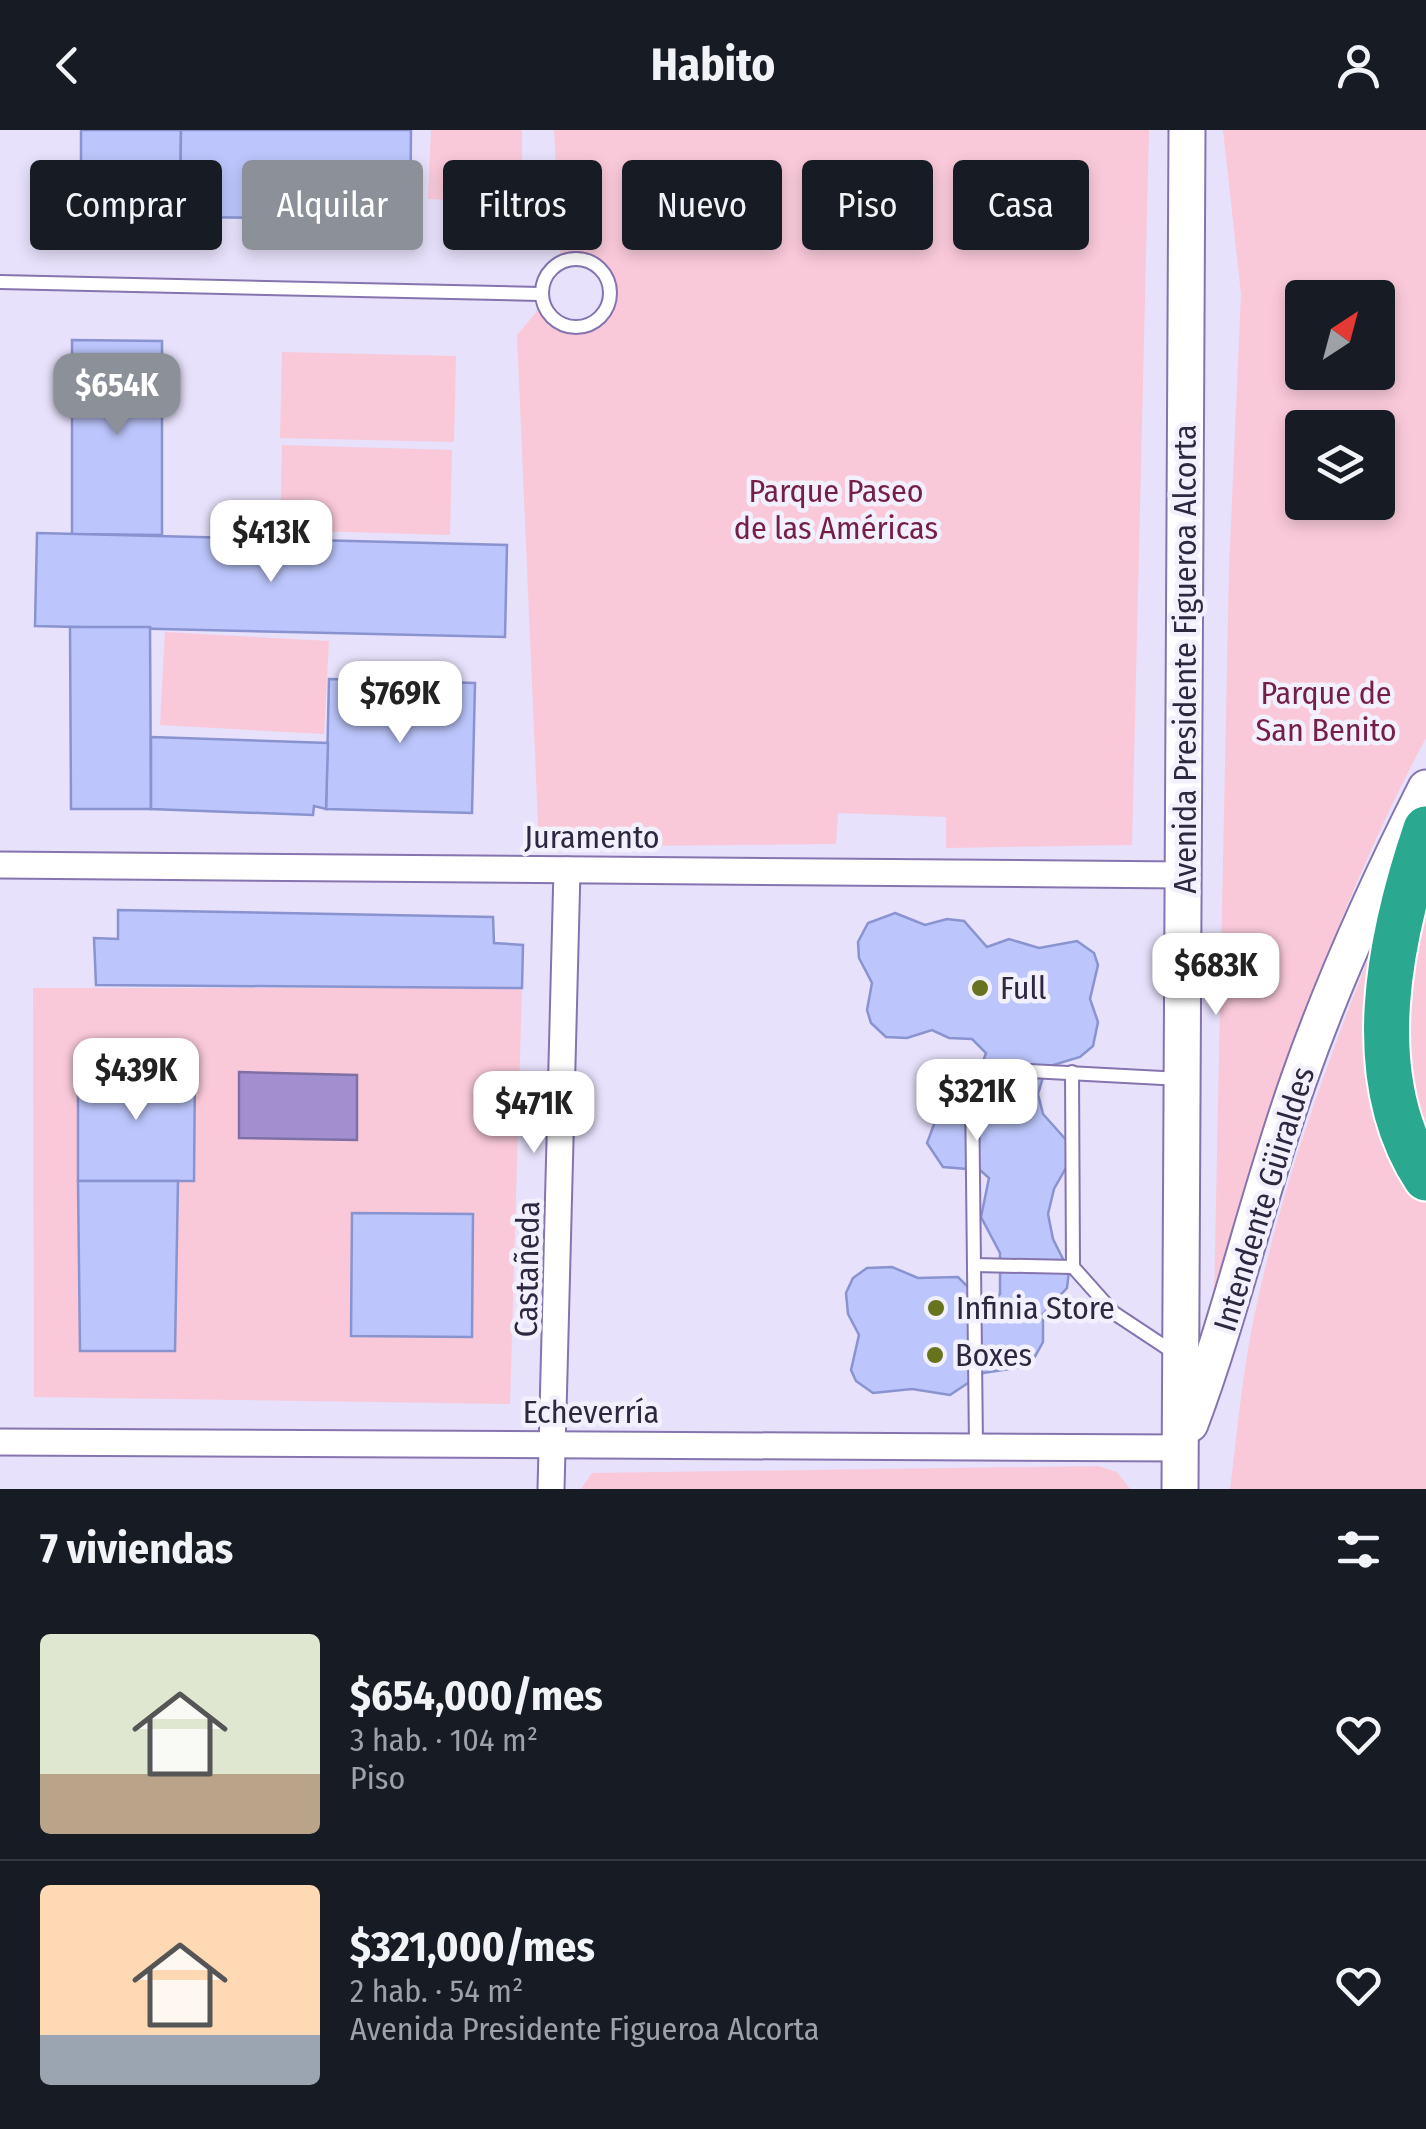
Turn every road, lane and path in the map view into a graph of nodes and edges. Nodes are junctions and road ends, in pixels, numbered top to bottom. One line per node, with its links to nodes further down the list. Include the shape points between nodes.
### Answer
1 (1187, 130): 8 (main road, Avenida Presidente Figueroa Alcorta)
2 (0, 282): 3 (lane)
3 (540, 294): 3 (lane, via 549,315 582,327 602,315 610,294 603,271 572,258 551,268)
4 (1426, 788): 18 (main road, Intendente Güiraldes, via 1298,1081 1236,1293)
5 (1426, 829): 11 (highway, via 1397,928 1388,1061 1400,1116)
6 (0, 865): 7 (street, Juramento)
7 (567, 870): 8 (street, Juramento); 16 (street, Castañeda)
8 (1183, 875): 10 (main road, Avenida Presidente Figueroa Alcorta)
9 (1072, 1072): 10 (lane); 12 (lane, via 979,1074 972,1088); 13 (lane)
10 (1183, 1079): 14 (main road, Avenida Presidente Figueroa Alcorta)
11 (1426, 1178)
12 (974, 1266): 13 (lane); 17 (lane)
13 (1073, 1267): 14 (lane, via 1114,1313)
14 (1182, 1358): 18 (main road, Avenida Presidente Figueroa Alcorta)
15 (0, 1442): 16 (street, Echeverría)
16 (554, 1444): 17 (street, Echeverría); 19 (street, Castañeda)
17 (976, 1446): 18 (street, Echeverría)
18 (1181, 1448): 20 (main road, Avenida Presidente Figueroa Alcorta)
19 (552, 1489)
20 (1180, 1489)

